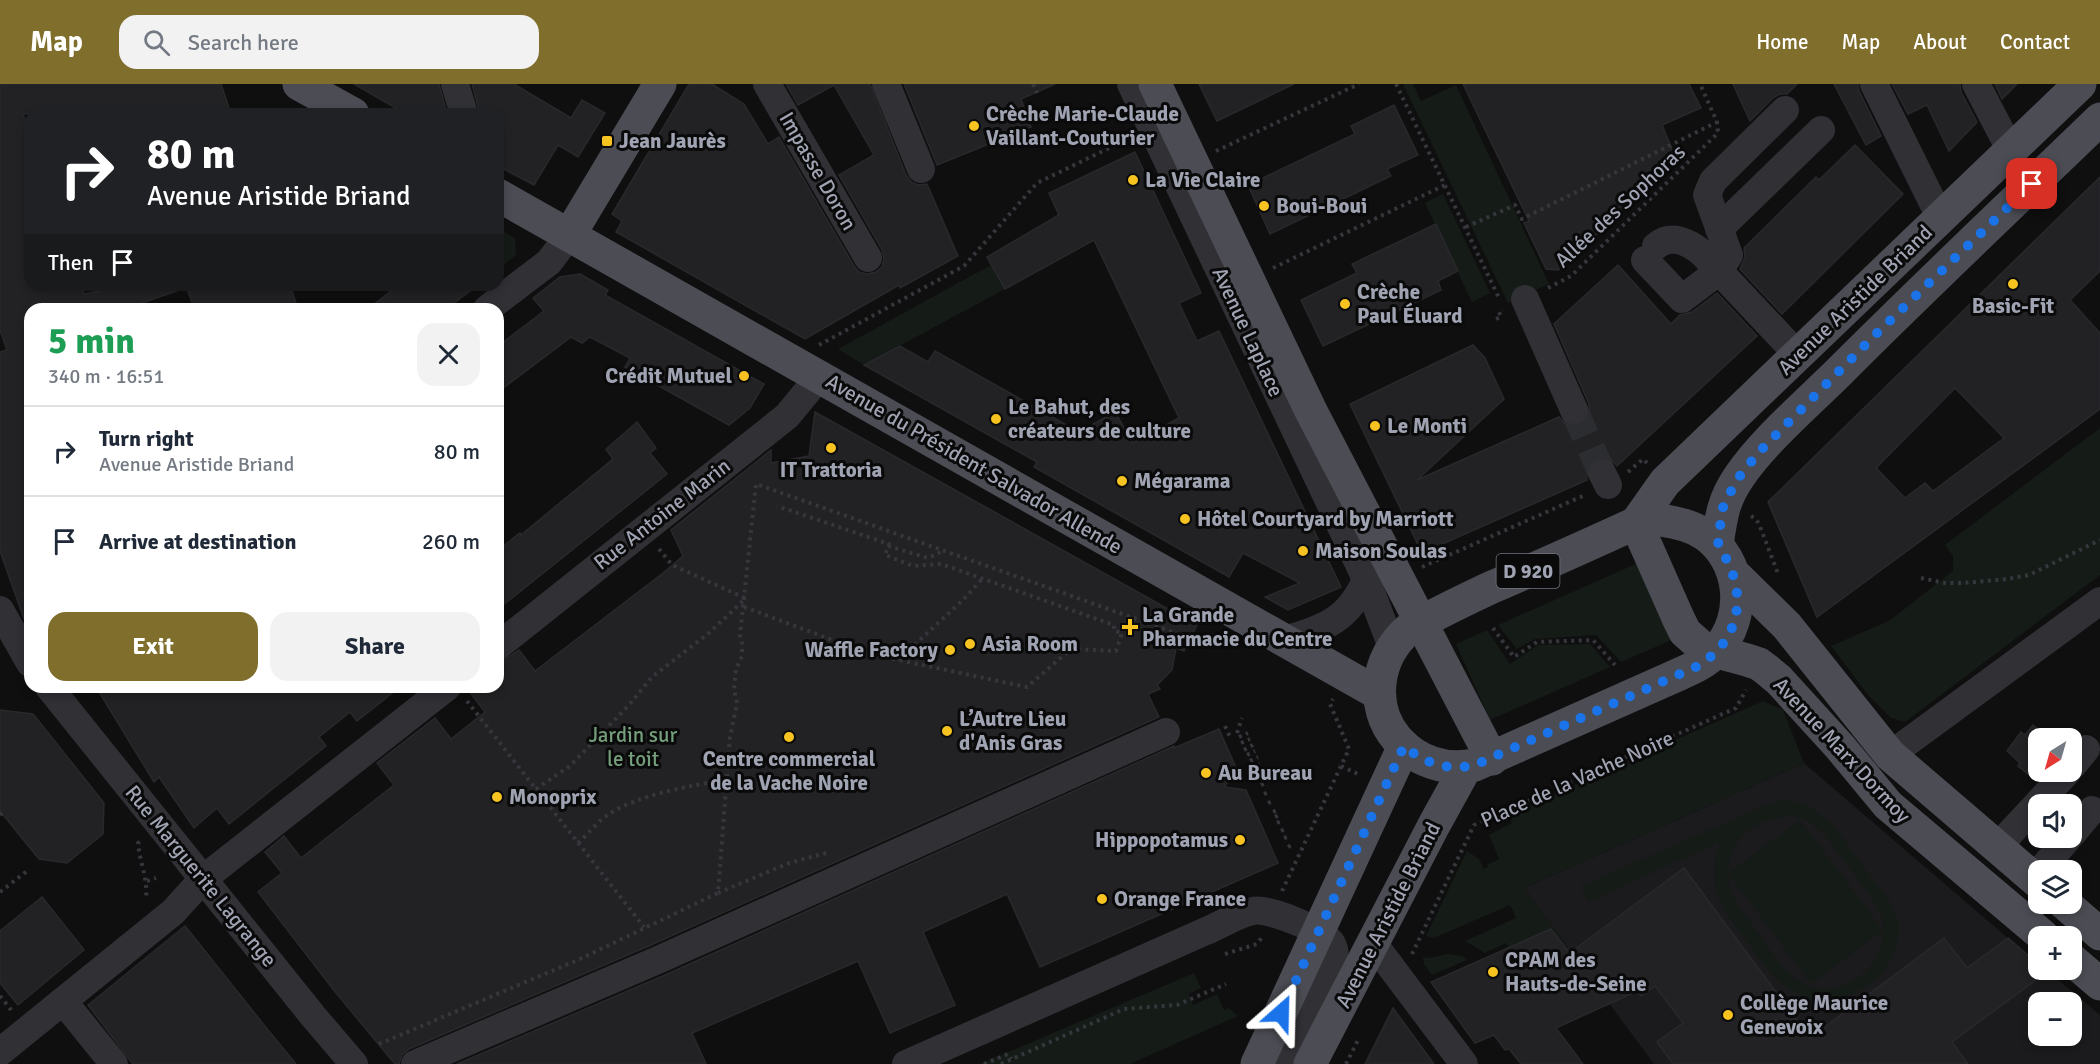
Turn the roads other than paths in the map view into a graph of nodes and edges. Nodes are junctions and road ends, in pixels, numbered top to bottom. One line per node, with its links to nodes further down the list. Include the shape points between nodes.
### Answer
1 (299, 84): 11 (main road)
2 (455, 84): 12 (street)
3 (660, 84): 21 (main road)
4 (767, 84): 22 (street, Impasse Doron)
5 (886, 84): 17 (street)
6 (1131, 84): 33 (street, Avenue Laplace)
7 (1155, 84): 30 (main road, Avenue Laplace, via 1311,411)
8 (1874, 84): 19 (street)
9 (1976, 84): 16 (street)
10 (2080, 84): 16 (main road, Avenue Aristide Briand)
11 (342, 108)
12 (462, 108)
13 (1785, 110): 20 (street, via 1713,182 1707,195)
14 (2100, 119): 31 (main road, Avenue Aristide Briand, via 1759,452 1726,500)
15 (1821, 130): 20 (street)
16 (2011, 151): 19 (main road, Avenue Aristide Briand)
17 (921, 169)
18 (504, 198): 21 (main road, Avenue du Président Salvador Allende)
19 (1941, 219): 26 (main road, Avenue Aristide Briand)
20 (1719, 229): 23 (street, via 1729,255)
21 (570, 234): 24 (street, via 549,262); 27 (main road, Avenue du Président Salvador Allende)
22 (868, 258)
23 (1719, 271): 23 (street, via 1687,243 1670,239 1651,253 1682,298); 26 (street)
24 (495, 303)
25 (1514, 304): 28 (street)
26 (1798, 355): 29 (main road, Avenue Aristide Briand, via 1665,482)
27 (815, 363): 38 (main road, Avenue du Président Salvador Allende); 39 (street, Rue Antoine Marin, via 787,416)
28 (1574, 410)
29 (1636, 523): 31 (main road, D 920, via 1676,522); 36 (main road, D 920); 41 (main road, via 1685,632 1703,648)
30 (1378, 540): 33 (street); 36 (main road, Avenue Laplace)
31 (1718, 545): 32 (main road, D 920)
32 (1734, 574): 41 (main road, D 920, via 1735,616 1726,639); 48 (main road, Avenue Marx Dormoy, via 1786,626)
33 (1366, 579): 38 (street, via 1347,610 1334,622); 40 (street, Avenue Laplace)
34 (2100, 601): 48 (street)
35 (0, 610): 37 (street)
36 (1421, 622): 40 (main road, D 920); 49 (main road)
37 (15, 637): 42 (street)
38 (1283, 640): 45 (main road, Avenue du Président Salvador Allende)
39 (504, 641)
40 (1392, 647): 45 (main road, D 920, via 1382,669)
41 (1715, 652): 49 (main road, D 920, via 1698,666); 50 (main road, Avenue Marx Dormoy, via 1759,664 1767,670)
42 (24, 653)
43 (54, 693): 58 (street, Rue Marguerite Lagrange)
44 (439, 693): 58 (street)
45 (1379, 694): 47 (main road, D 920, via 1386,722)
46 (1166, 732): 70 (street, via 668,956)
47 (1404, 746): 49 (main road, D 920, via 1427,762 1452,767); 61 (main road)
48 (1890, 755): 50 (main road); 54 (main road, Avenue Marx Dormoy)
49 (1479, 763): 63 (main road, Avenue Aristide Briand, via 1434,825)
50 (1865, 777): 60 (main road, Avenue Marx Dormoy, via 1897,814)
51 (2057, 782): 54 (street)
52 (2091, 810): 53 (street)
53 (2082, 821)
54 (1998, 846): 57 (main road, Avenue Marx Dormoy)
55 (2060, 848): 56 (street)
56 (2051, 860)
57 (2028, 868)
58 (203, 879): 66 (street, via 173,912); 69 (street, Rue Marguerite Lagrange)
59 (2077, 914): 62 (main road)
60 (2031, 926)
61 (1319, 933): 71 (street, via 1268,924 1253,910); 72 (main road); 73 (street, Avenue Aristide Briand, via 1332,943 1335,956)
62 (2100, 934)
63 (1373, 943): 74 (main road, Avenue Aristide Briand); 75 (street)
64 (2082, 969): 65 (main road)
65 (2100, 984)
66 (63, 1001): 67 (street); 68 (street)
67 (0, 1052)
68 (114, 1064)
69 (354, 1064)
70 (416, 1064)
71 (906, 1064)
72 (1257, 1064)
73 (1286, 1064)
74 (1310, 1064)
75 (1464, 1064)

